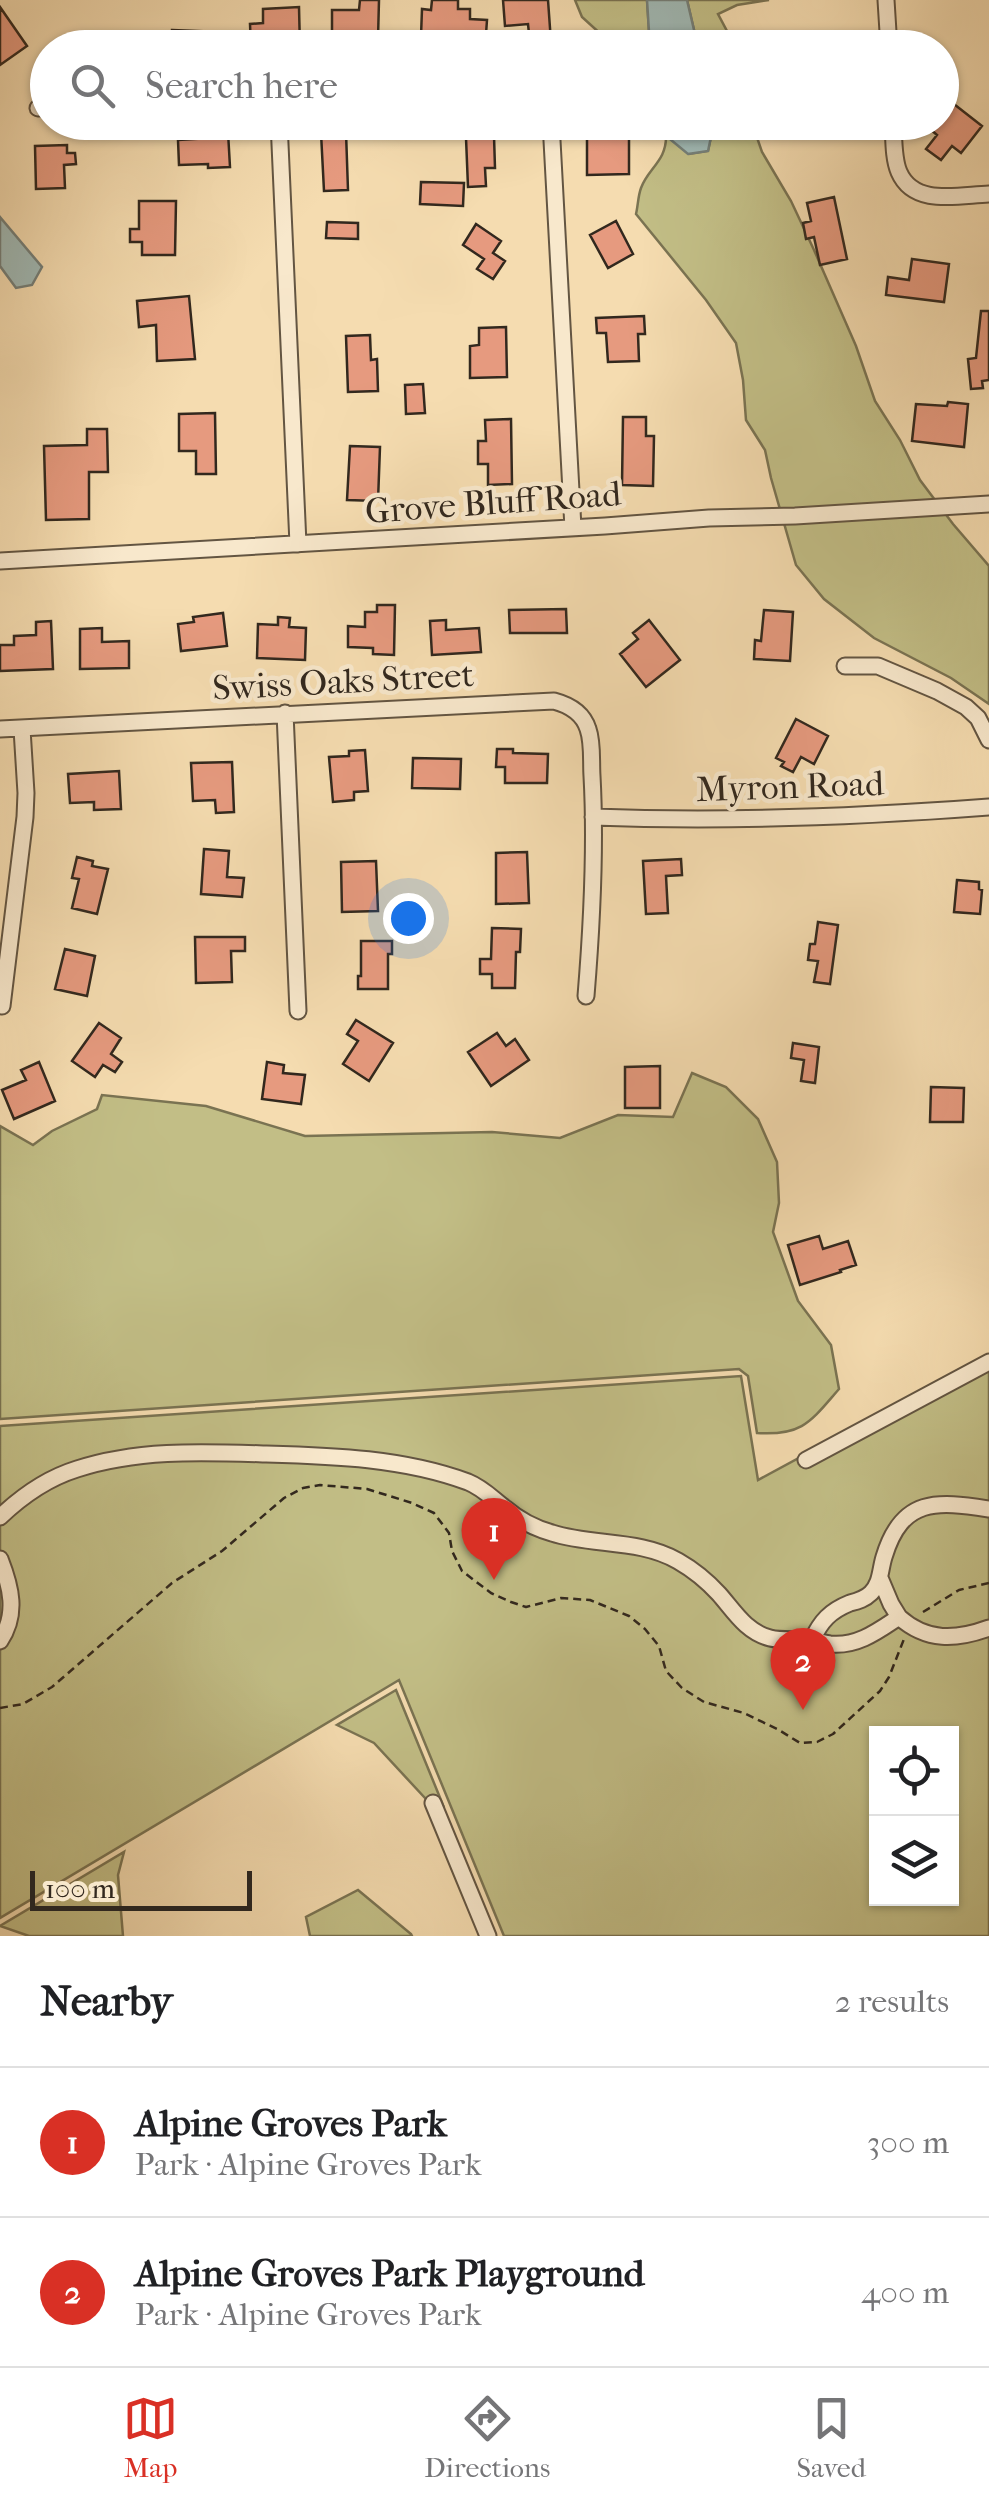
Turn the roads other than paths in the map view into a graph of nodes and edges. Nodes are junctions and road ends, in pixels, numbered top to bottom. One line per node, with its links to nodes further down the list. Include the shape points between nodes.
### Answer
1 (886, 0): 2 (street)
2 (888, 30)
3 (280, 140): 9 (street)
4 (552, 140): 8 (street)
5 (895, 140): 6 (street, via 899,173 914,190)
6 (989, 194)
7 (989, 504): 8 (street, Grove Bluff Road)
8 (573, 528): 9 (street, Grove Bluff Road)
9 (298, 544): 10 (street, Grove Bluff Road)
10 (0, 561)
11 (845, 666): 15 (street, via 878,666 937,691 978,718)
12 (285, 714): 13 (street, Swiss Oaks Street); 17 (street, Swiss Oaks Street, via 565,704 589,730); 20 (street)
13 (22, 728): 14 (street, Swiss Oaks Street); 19 (street, via 26,793)
14 (0, 730)
15 (989, 740)
16 (989, 807): 17 (street, Myron Road)
17 (593, 818): 18 (street, Swiss Oaks Street)
18 (586, 996)
19 (2, 1006)
20 (298, 1011)
21 (989, 1362): 22 (street)
22 (806, 1460)
23 (989, 1509): 26 (street, via 934,1504 909,1515 892,1532)
24 (0, 1517): 29 (street, via 59,1476 156,1453 346,1456 412,1466 480,1487 528,1524 556,1535 676,1559 753,1630)
25 (0, 1559): 30 (street, via 12,1607)
26 (880, 1578): 27 (street); 29 (street, via 867,1597 826,1616)
27 (905, 1622): 28 (street, via 930,1636); 29 (street, via 853,1643)
28 (989, 1628)
29 (812, 1640)
30 (0, 1641)
31 (433, 1802): 32 (street)
32 (488, 1936)

